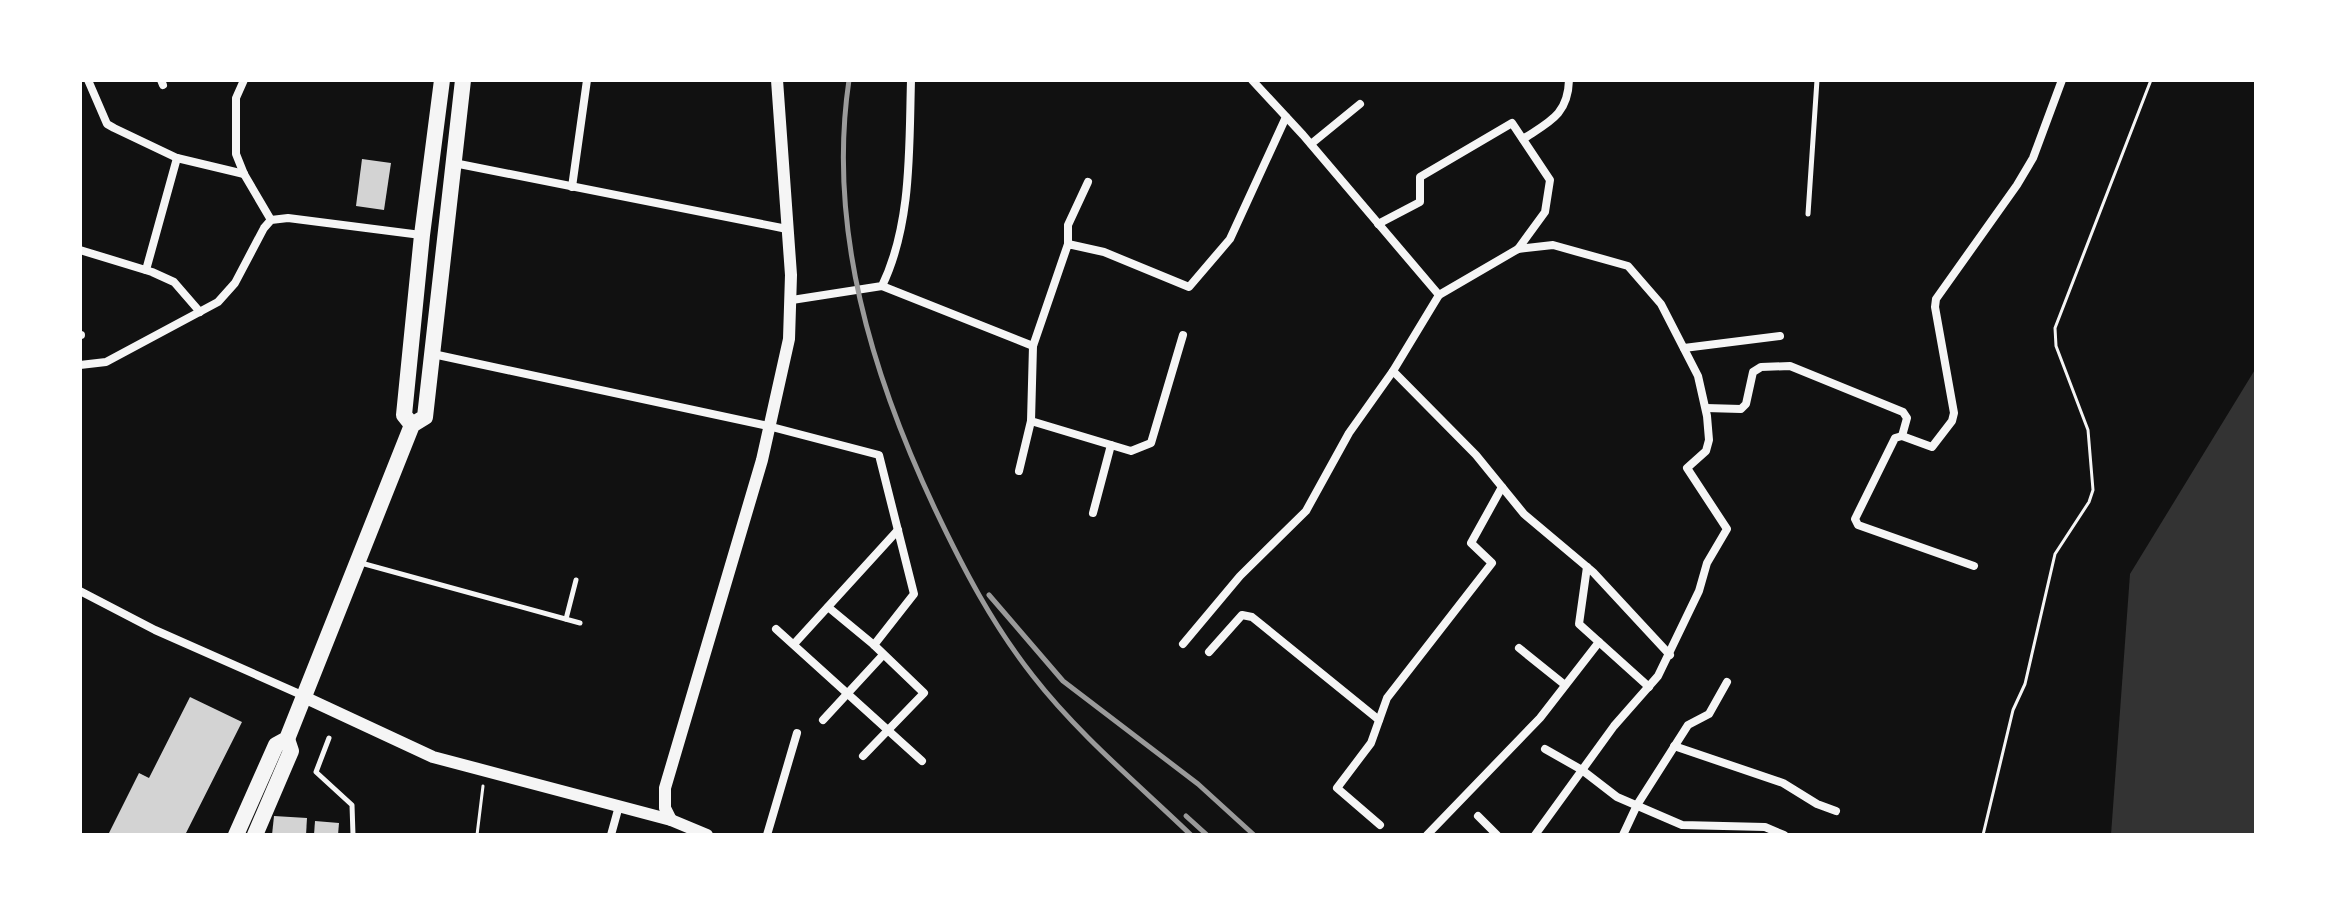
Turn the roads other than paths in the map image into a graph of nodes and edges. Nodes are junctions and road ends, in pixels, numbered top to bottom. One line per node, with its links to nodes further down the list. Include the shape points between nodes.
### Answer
1 (88, 80): 16 (street, via 107,124)
2 (244, 80): 18 (street, via 236,98 236,154)
3 (442, 80): 25 (highway)
4 (463, 80): 17 (highway)
5 (587, 80): 20 (street)
6 (777, 80): 24 (street)
7 (911, 80): 31 (street, via 902,222 895,260)
8 (1252, 80): 13 (street)
9 (1569, 80): 14 (street, via 1557,117)
10 (1817, 80): 21 (lane)
11 (2062, 80): 46 (street, via 2033,158 1936,299 1953,418 1932,447)
12 (1360, 104): 15 (street)
13 (1286, 117): 15 (street); 27 (street, via 1230,239 1189,287 1104,252)
14 (1523, 139): 23 (street, via 1512,123 1499,130 1420,177 1420,202); 28 (street, via 1550,180 1545,212)
15 (1311, 144): 23 (street)
16 (177, 158): 18 (street); 30 (street)
17 (453, 163): 20 (street); 26 (highway)
18 (244, 174): 22 (street)
19 (1088, 182): 27 (street, via 1068,225)
20 (572, 187): 24 (street)
21 (1808, 214)
22 (271, 220): 25 (street); 34 (street, via 235,283)
23 (1378, 224): 32 (street)
24 (787, 229): 33 (street)
25 (422, 235): 26 (highway); 44 (highway, via 404,415)
26 (445, 239): 39 (highway)
27 (1068, 244): 37 (street)
28 (1518, 249): 32 (street); 38 (street, via 1553,245 1628,266 1661,304)
29 (80, 250): 30 (street)
30 (146, 270): 34 (street, via 174,282)
31 (882, 286): 33 (street); 37 (street)
32 (1439, 295): 41 (street)
33 (792, 300): 45 (street, via 789,339)
34 (200, 312): 40 (street, via 106,362)
35 (1183, 335): 47 (street, via 1151,443 1131,451)
36 (1780, 336): 38 (street)
37 (1033, 346): 43 (street)
38 (1684, 348): 42 (street)
39 (433, 354): 44 (highway, via 425,417); 45 (street)
40 (80, 365)
41 (1393, 371): 49 (street); 63 (street, via 1349,433 1306,511 1240,576)
42 (1706, 408): 46 (street, via 1741,409 1753,372 1784,365 1903,412 1907,418); 68 (street, via 1706,451 1687,468 1727,529 1707,563)
43 (1031, 421): 47 (street); 48 (street)
44 (412, 425): 52 (highway)
45 (768, 426): 51 (street, via 879,455); 89 (street, via 665,788)
46 (1902, 436): 53 (street, via 1895,438 1855,522)
47 (1111, 445): 50 (street)
48 (1019, 471)
49 (1502, 487): 54 (street, via 1524,514); 75 (street, via 1471,543 1492,563 1387,698)
50 (1093, 513)
51 (898, 530): 57 (street); 64 (street, via 914,594)
52 (357, 562): 58 (lane); 73 (highway)
53 (1974, 566)
54 (1587, 567): 61 (street, via 1579,624); 68 (street)
55 (576, 580): 58 (lane)
56 (80, 591): 73 (street)
57 (828, 607): 62 (street); 64 (street)
58 (566, 619): 59 (lane)
59 (580, 623)
60 (776, 629): 62 (street)
61 (1599, 642): 70 (street); 71 (street)
62 (794, 644): 72 (street)
63 (1183, 644)
64 (874, 645): 67 (street)
65 (1519, 648): 70 (street)
66 (1209, 652): 75 (street, via 1242,615 1252,617)
67 (883, 655): 72 (street); 76 (street, via 924,693)
68 (1670, 655): 71 (street)
69 (1727, 682): 80 (street, via 1709,714 1688,725)
70 (1565, 685): 97 (street)
71 (1649, 687): 84 (street)
72 (848, 693): 74 (street); 76 (street)
73 (304, 697): 79 (highway); 86 (street, via 433,757)
74 (823, 720)
75 (1379, 720): 90 (street, via 1371,743 1337,788)
76 (887, 731): 82 (street); 83 (street)
77 (797, 733): 96 (street)
78 (329, 738): 93 (lane, via 316,772 352,805)
79 (287, 739): 91 (highway, via 276,745); 92 (highway, via 291,751)
80 (1674, 746): 85 (street); 87 (street, via 1783,783)
81 (1545, 749): 84 (street)
82 (863, 756)
83 (922, 761)
84 (1582, 770): 85 (street); 99 (street)
85 (1637, 805): 100 (street); 101 (street, via 1682,825 1765,827)
86 (619, 806): 89 (street); 94 (street)
87 (1836, 811)
88 (1478, 816): 98 (street)
89 (671, 820): 95 (street)
90 (1380, 825)
91 (236, 835)
92 (255, 835)
93 (353, 835)
94 (611, 835)
95 (707, 835)
96 (767, 835)
97 (1427, 835)
98 (1497, 835)
99 (1535, 835)
100 (1623, 835)
101 (1784, 835)

